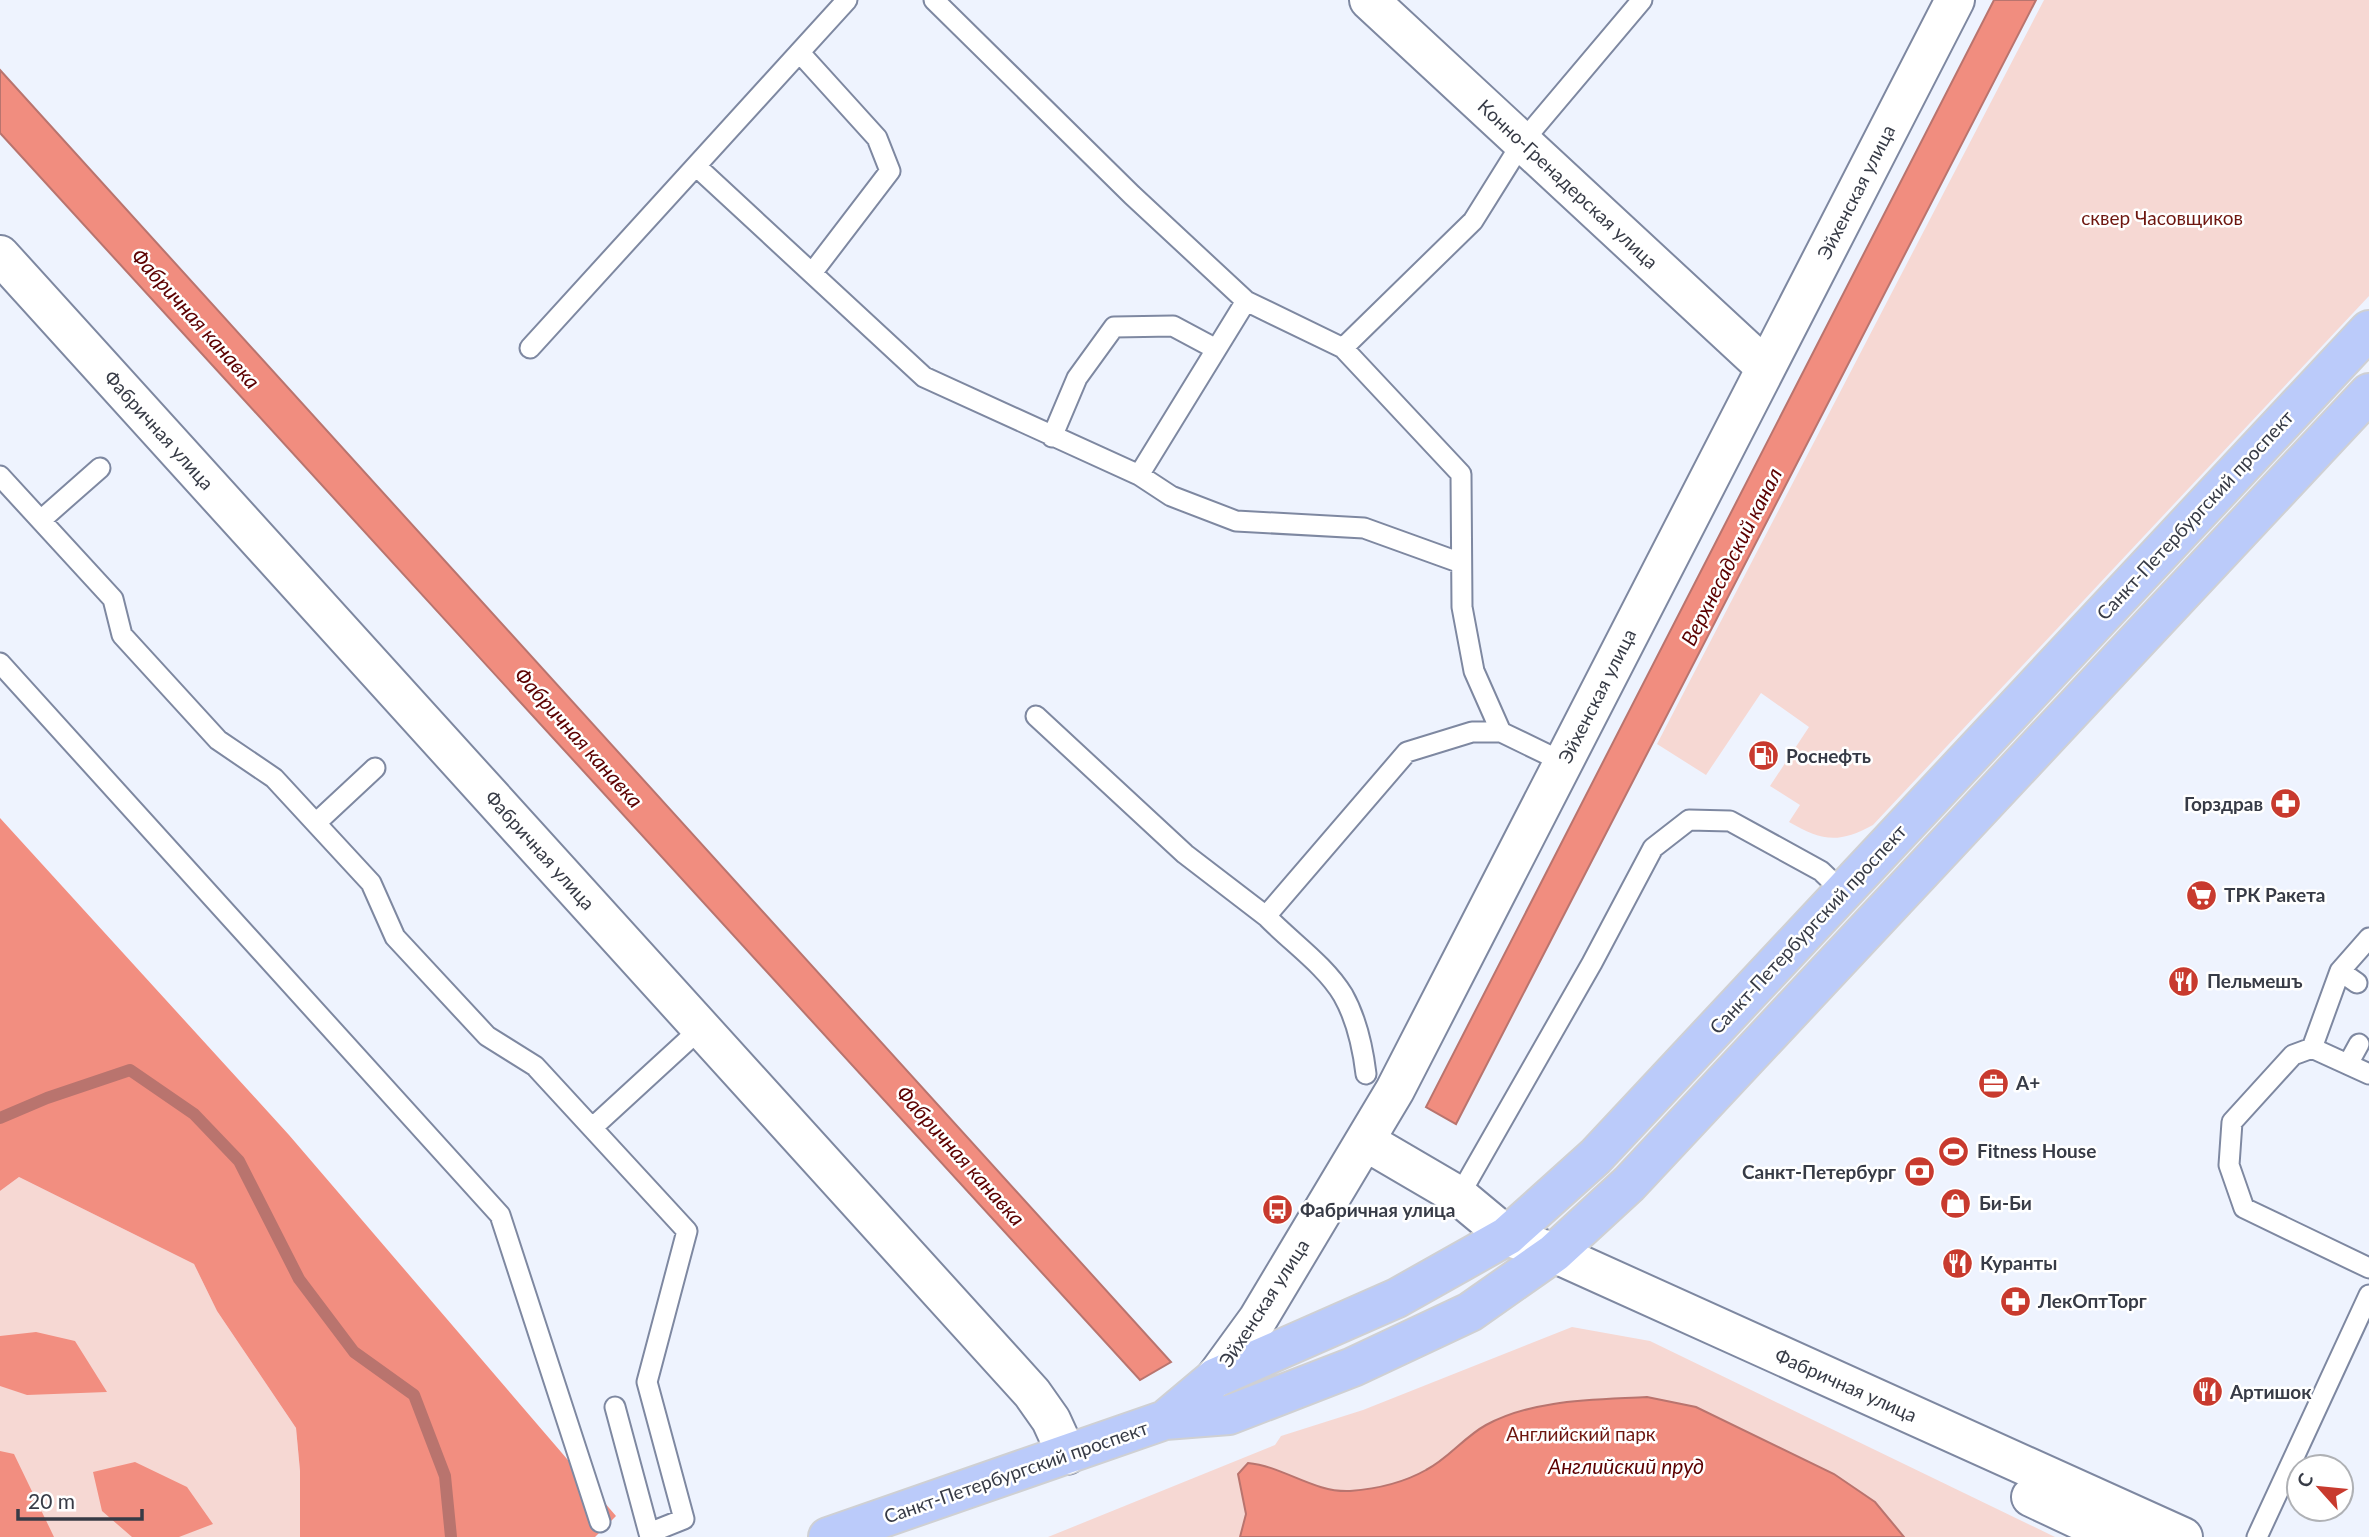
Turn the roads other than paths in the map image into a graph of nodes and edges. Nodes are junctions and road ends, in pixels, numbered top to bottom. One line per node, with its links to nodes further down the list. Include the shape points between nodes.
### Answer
1 (847, 0): 6 (lane)
2 (934, 0): 11 (lane)
3 (1369, 0): 7 (street, Конно-Гренадерская улица)
4 (1642, 0): 7 (lane)
5 (1955, 0): 16 (street, Эйхенская улица)
6 (800, 53): 8 (lane); 10 (lane, via 877,138 890,171)
7 (1523, 141): 14 (lane, via 1473,221); 16 (street, Конно-Гренадерская улица)
8 (696, 166): 10 (lane); 13 (lane)
9 (0, 255): 35 (street, Фабричная улица)
10 (812, 273): 18 (lane, via 924,377)
11 (1246, 301): 14 (lane); 15 (lane)
12 (2369, 330): 30 (main road, Санкт-Петербургский проспект)
13 (530, 348)
14 (1343, 348): 23 (lane, via 1461,474)
15 (1216, 349): 18 (lane, via 1173,326 1114,327 1077,378); 20 (lane)
16 (1766, 368): 27 (street, Эйхенская улица)
17 (2369, 393): 45 (main road, Санкт-Петербургский проспект, via 1629,1184)
18 (1052, 437): 20 (lane)
19 (100, 468): 22 (lane)
20 (1139, 475): 23 (lane, via 1171,496 1236,521 1364,528)
21 (0, 476): 22 (lane)
22 (41, 520): 29 (lane, via 113,599 122,635 218,740 274,778)
23 (1461, 563): 26 (lane, via 1462,607 1474,671)
24 (0, 663): 52 (lane, via 500,1215)
25 (1036, 716): 31 (lane, via 1185,854)
26 (1502, 732): 27 (lane); 31 (lane, via 1472,732 1407,752)
27 (1563, 762): 42 (street, Эйхенская улица)
28 (376, 768): 29 (lane)
29 (316, 823): 41 (lane, via 371,883 395,937 487,1036 535,1066)
30 (1843, 891): 43 (lane, via 1805,860 1730,821 1689,820 1653,848); 44 (main road, Санкт-Петербургский проспект, via 1595,1157)
31 (1267, 917): 39 (lane, via 1343,996 1363,1048)
32 (2369, 938): 33 (lane)
33 (2340, 971): 34 (lane); 37 (lane)
34 (2357, 983)
35 (701, 1028): 41 (lane); 51 (street, Фабричная улица, via 1032,1393)
36 (2358, 1044): 38 (lane)
37 (2312, 1048): 38 (lane); 46 (lane, via 2293,1055 2232,1122 2229,1165 2244,1208)
38 (2348, 1065): 40 (lane)
39 (1366, 1074)
40 (2369, 1074)
41 (592, 1128): 53 (lane, via 687,1231 647,1382 684,1519)
42 (1365, 1141): 43 (street, Фабричная улица); 48 (street, Эйхенская улица, via 1258,1319)
43 (1459, 1196): 44 (street, Фабричная улица)
44 (1507, 1236): 45 (street, Фабричная улица); 48 (main road, Санкт-Петербургский проспект, via 1397,1298)
45 (1548, 1258): 50 (main road, Санкт-Петербургский проспект, via 1470,1312 1353,1367 1230,1415); 55 (street, Фабричная улица, via 1586,1290); 56 (street, Фабричная улица)
46 (2369, 1268)
47 (2369, 1295): 57 (lane)
48 (1215, 1378): 50 (main road, Санкт-Петербургский проспект)
49 (615, 1407): 53 (lane)
50 (1165, 1420): 51 (main road, Санкт-Петербургский проспект)
51 (1067, 1455): 54 (main road, Санкт-Петербургский проспект)
52 (600, 1522)
53 (650, 1535)
54 (828, 1537)
55 (2116, 1537)
56 (2183, 1537)
57 (2257, 1537)

